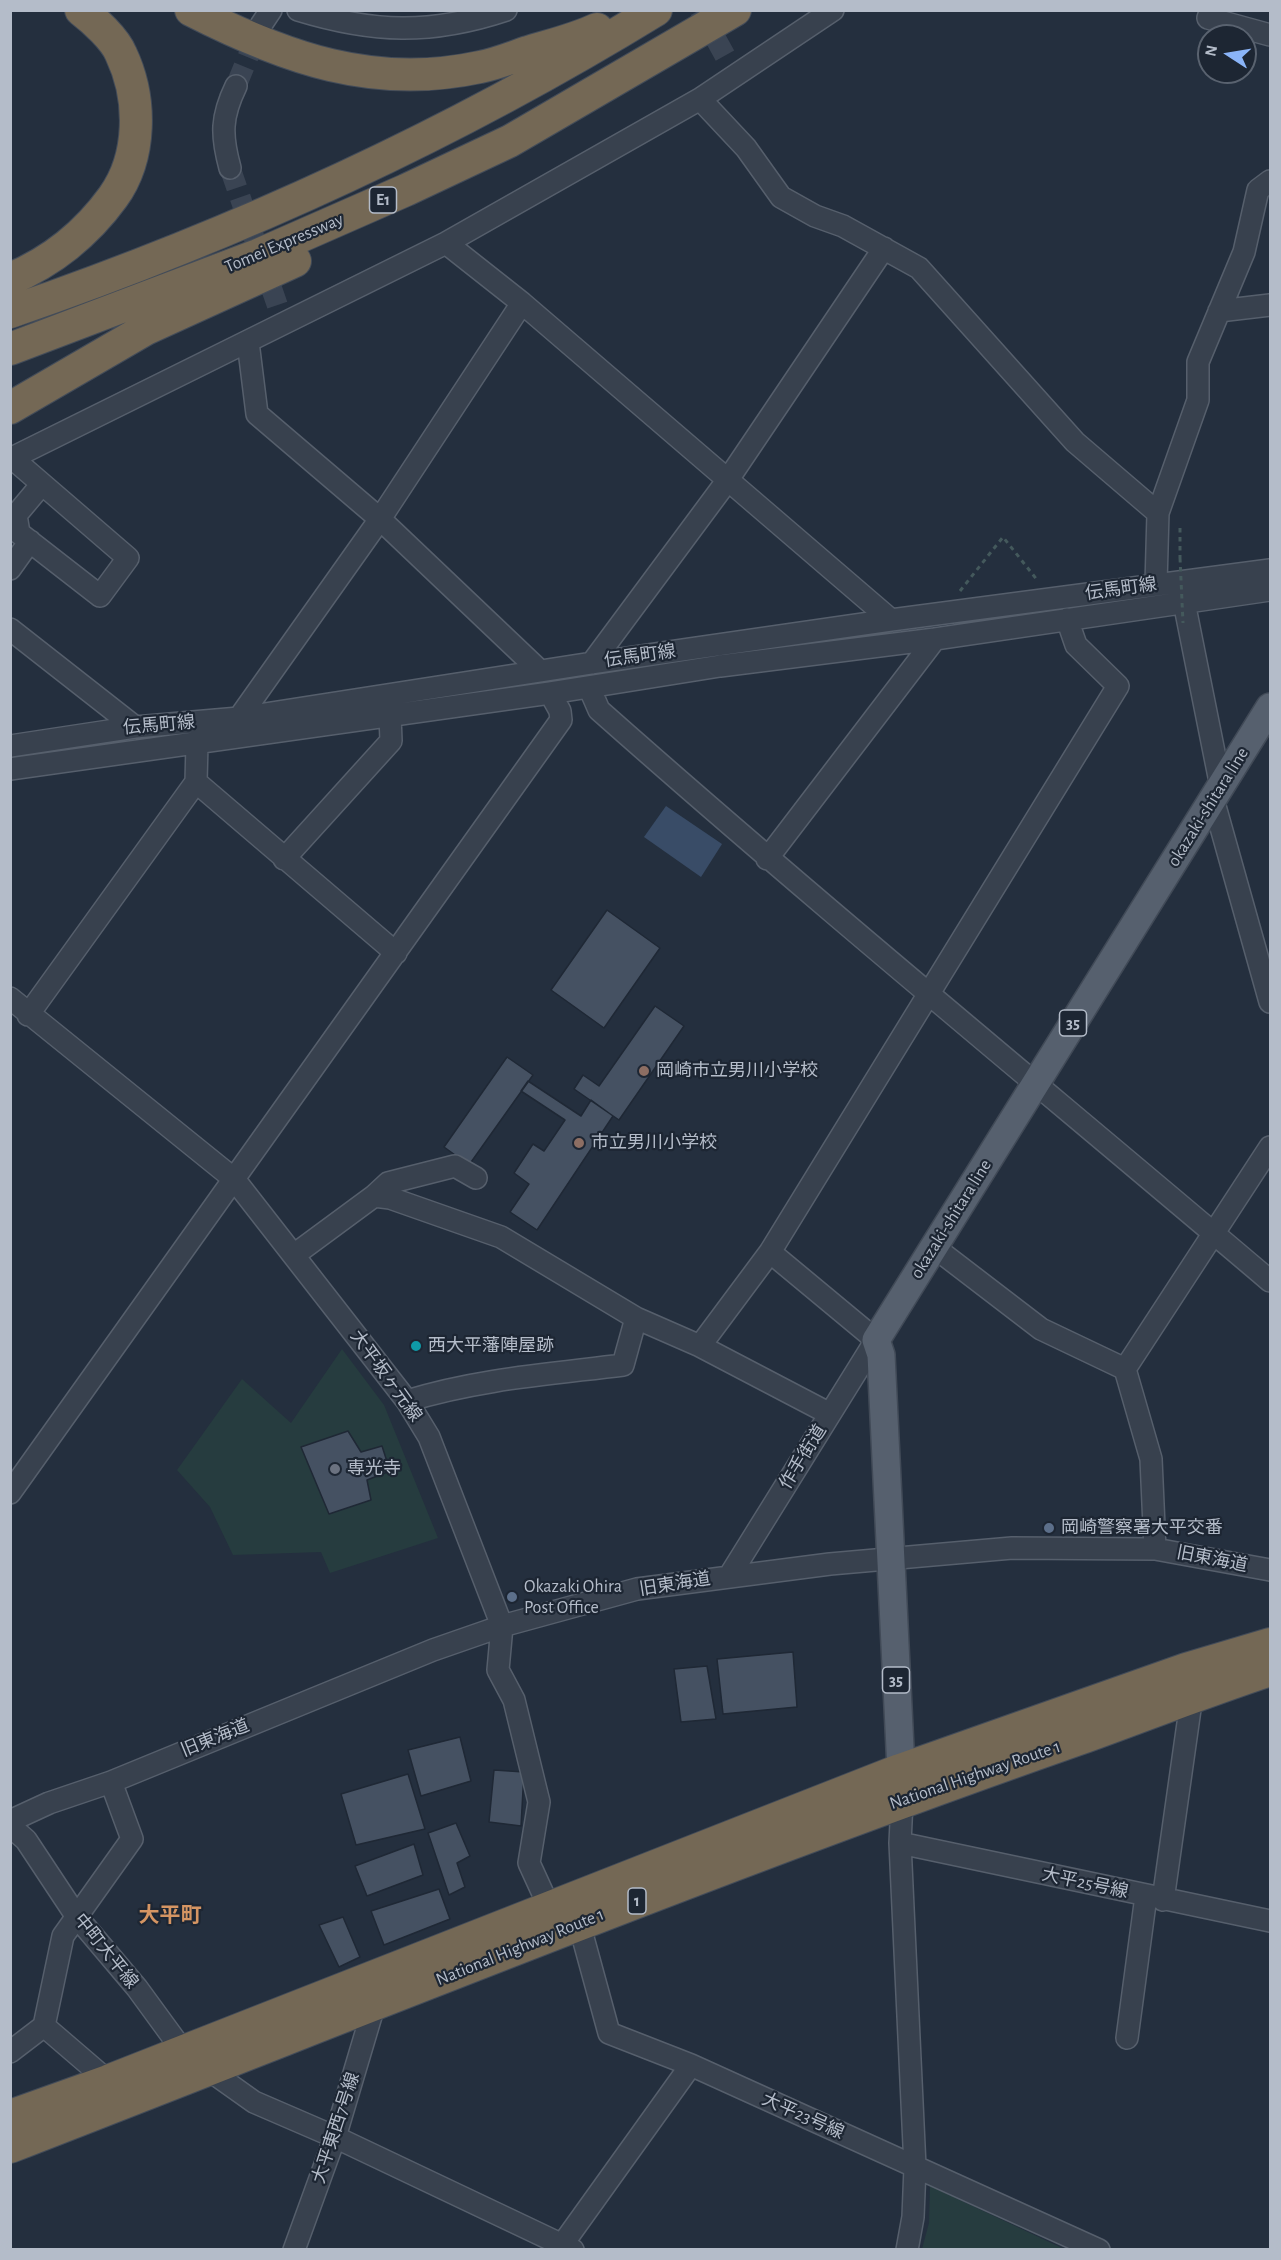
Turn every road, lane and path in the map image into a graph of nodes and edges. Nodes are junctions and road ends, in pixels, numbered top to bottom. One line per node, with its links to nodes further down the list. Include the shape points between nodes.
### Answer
1 (81, 10): 18 (highway, via 121,51 135,97 134,150 114,196 72,243)
2 (191, 10): 5 (highway, via 245,38 291,55 378,75 430,74 481,67 585,35)
3 (298, 10): 4 (street, via 389,30 434,28)
4 (506, 10)
5 (634, 10)
6 (656, 10): 22 (highway, Tomei Expressway / E1, via 576,59 304,194 188,246)
7 (735, 10): 13 (highway, Tomei Expressway / E1)
8 (833, 10): 12 (street, via 732,70)
9 (1211, 10): 10 (street, via 1208,18)
10 (1270, 35)
11 (236, 86): 14 (street, via 225,110 225,151)
12 (700, 99): 16 (street); 17 (street, via 746,147 781,197)
13 (510, 141): 24 (highway, Tomei Expressway / E1, via 258,255); 25 (highway, via 384,218 146,329)
14 (231, 168)
15 (1270, 181): 21 (street, via 1258,190 1244,252)
16 (446, 243): 19 (street); 23 (street, via 283,314)
17 (884, 248): 27 (street); 29 (street, via 919,268 1075,442)
18 (10, 279)
19 (522, 303): 27 (street); 30 (street)
20 (1270, 305): 21 (street)
21 (1219, 311): 29 (street, via 1198,362 1198,399)
22 (10, 312)
23 (248, 342): 26 (street); 30 (street, via 257,414)
24 (10, 350)
25 (10, 408)
26 (11, 458): 28 (street)
27 (727, 481): 41 (street); 45 (street)
28 (42, 484): 32 (street, via 16,515 19,533); 32 (street, via 128,558 100,596)
29 (1158, 513): 35 (street)
30 (380, 519): 46 (street); 51 (street)
31 (1180, 528): 42 (path, bridge)
32 (30, 541): 33 (street)
33 (10, 569)
34 (1270, 570): 35 (street, 伝馬町線)
35 (1156, 584): 37 (street, 伝馬町線)
36 (1270, 590): 38 (street, 伝馬町線)
37 (1052, 599): 39 (street, 伝馬町線); 39 (path, via 1003,537)
38 (1184, 602): 40 (street, 伝馬町線); 57 (street)
39 (942, 614): 41 (street, 伝馬町線)
40 (1067, 619): 44 (street, 伝馬町線); 61 (street, via 1076,645 1118,686)
41 (891, 620): 45 (street, 伝馬町線)
42 (1183, 623)
43 (10, 629): 52 (street)
44 (935, 639): 47 (street, 伝馬町線); 59 (street)
45 (592, 663): 46 (street, 伝馬町線)
46 (540, 671): 51 (street, 伝馬町線)
47 (589, 687): 48 (street, 伝馬町線); 59 (street, via 598,710)
48 (550, 693): 50 (street, 伝馬町線); 60 (street, via 561,720)
49 (1270, 707): 57 (main road, okazaki-shitara line / 35)
50 (390, 715): 53 (street, 伝馬町線); 58 (street, via 391,741)
51 (239, 718): 52 (street, 伝馬町線)
52 (135, 726): 54 (street, 伝馬町線)
53 (197, 744): 55 (street, 伝馬町線); 56 (street)
54 (10, 746)
55 (10, 769)
56 (196, 782): 58 (street); 64 (street)
57 (1217, 793): 63 (street); 65 (main road, okazaki-shitara line / 35)
58 (284, 859): 60 (street)
59 (767, 859): 61 (street)
60 (396, 953): 68 (street)
61 (927, 993): 65 (street); 72 (street)
62 (10, 999): 64 (street, 大平坂ヶ元線)
63 (1270, 1002)
64 (28, 1015): 68 (street, 大平坂ヶ元線)
65 (1036, 1082): 70 (street); 71 (main road, okazaki-shitara line / 35)
66 (1270, 1147): 70 (street)
67 (476, 1178): 69 (street, via 455,1166 388,1183)
68 (234, 1179): 73 (street, 大平坂ヶ元線); 81 (street)
69 (374, 1196): 73 (street); 75 (street, via 390,1198 501,1238)
70 (1212, 1232): 74 (street); 78 (street)
71 (934, 1247): 76 (main road, okazaki-shitara line / 35); 78 (street, via 1041,1329)
72 (770, 1252): 76 (street); 77 (street)
73 (294, 1255): 79 (street, 大平坂ヶ元線)
74 (1270, 1281)
75 (636, 1318): 77 (street); 79 (street, via 623,1365 491,1381)
76 (876, 1340): 80 (street, 作手街道); 83 (main road, 35, via 881,1355)
77 (700, 1346): 80 (street)
78 (1125, 1369): 82 (street, via 1151,1459)
79 (407, 1401): 86 (street, 大平坂ヶ元線, via 429,1437)
80 (830, 1414): 85 (street, 作手街道)
81 (10, 1493)
82 (1155, 1549): 83 (street, 旧東海道, via 1012,1548); 84 (street, 旧東海道)
83 (891, 1559): 85 (street, 旧東海道); 91 (main road, 35)
84 (1270, 1570)
85 (730, 1575): 86 (street, 旧東海道, via 638,1589)
86 (502, 1626): 90 (street, 旧東海道, via 433,1650); 96 (street, 大平坂ヶ元線, via 498,1670 514,1700 538,1802 529,1863)
87 (1270, 1644): 91 (highway, National Highway Route 1 / 1, via 1186,1668)
88 (1270, 1670): 89 (highway, National Highway Route 1 / 1)
89 (1192, 1695): 91 (highway, National Highway Route 1 / 1, via 1092,1734); 95 (street)
90 (111, 1782): 92 (street, 旧東海道); 97 (street, via 132,1839)
91 (901, 1785): 94 (street); 96 (highway, National Highway Route 1 / 1); 99 (highway, National Highway Route 1 / 1)
92 (10, 1821)
93 (10, 1826): 97 (street, 中町大平線, via 26,1839)
94 (900, 1843): 95 (street, 大平25号線); 111 (street)
95 (1154, 1898): 98 (street, 大平25号線); 102 (street)
96 (550, 1909): 103 (highway, National Highway Route 1 / 1)
97 (77, 1917): 101 (street, via 63,1936); 103 (street, 中町大平線, via 137,1988)
98 (1270, 1921)
99 (579, 1923): 100 (highway, National Highway Route 1 / 1); 105 (street, 大平23号線, via 609,2033)
100 (374, 2006): 106 (highway, National Highway Route 1 / 1); 109 (street, 大平東西7号線)
101 (44, 2026): 104 (street); 107 (street)
102 (1127, 2038)
103 (183, 2051): 106 (street, 中町大平線); 107 (highway, National Highway Route 1 / 1)
104 (10, 2052)
105 (691, 2065): 111 (street, 大平23号線); 112 (street)
106 (209, 2070): 109 (street, 中町大平線, via 254,2102); 110 (highway, National Highway Route 1 / 1)
107 (108, 2081): 108 (highway, National Highway Route 1 / 1)
108 (10, 2116)
109 (335, 2137): 112 (street, 中町大平線); 113 (street, 大平東西7号線)
110 (10, 2147)
111 (915, 2167): 114 (street); 115 (street, 大平23号線)
112 (558, 2246)
113 (294, 2250)
114 (907, 2250)
115 (1099, 2250)

